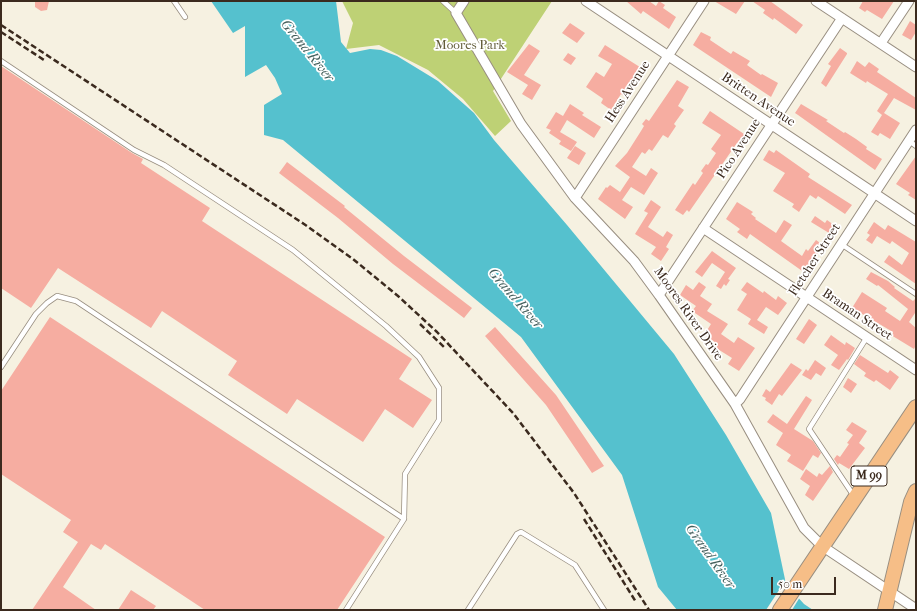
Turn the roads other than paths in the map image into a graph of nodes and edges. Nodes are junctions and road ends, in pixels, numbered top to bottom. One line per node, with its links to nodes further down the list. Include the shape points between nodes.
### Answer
1 (174, 1): 9 (lane)
2 (443, 1): 8 (lane)
3 (464, 1): 8 (street)
4 (586, 1): 12 (street, Britten Avenue)
5 (704, 1): 12 (street, Hess Avenue)
6 (816, 1): 10 (street)
7 (909, 1): 11 (street)
8 (456, 13): 19 (street, Moores River Drive, via 521,124)
9 (185, 17)
10 (842, 18): 11 (street); 15 (street, Pico Avenue)
11 (881, 43): 14 (street)
12 (668, 56): 15 (street, Britten Avenue); 19 (street, Hess Avenue)
13 (1, 61): 33 (lane, via 134,150 164,165 293,250 419,356 439,388 439,420 404,474)
14 (916, 67)
15 (771, 125): 18 (street, Britten Avenue); 21 (street, Pico Avenue)
16 (916, 130): 17 (street, Fletcher Street)
17 (912, 143): 18 (street, Fletcher Street)
18 (874, 194): 20 (street, Britten Avenue); 22 (street, Fletcher Street)
19 (575, 198): 24 (street, Moores River Drive, via 634,261)
20 (916, 221)
21 (703, 228): 24 (street, Pico Avenue); 25 (street, Braman Street)
22 (841, 244): 23 (lane); 25 (street, Fletcher Street)
23 (916, 294)
24 (658, 295): 29 (street, Moores River Drive)
25 (807, 297): 26 (street, Braman Street); 29 (street, Fletcher Street)
26 (867, 337): 28 (street, Braman Street); 32 (lane, via 809,428)
27 (1, 367): 33 (lane, via 36,314 47,303 57,296 76,301)
28 (916, 370)
29 (735, 404): 34 (street, Moores River Drive, via 804,528)
30 (916, 406): 32 (main road, M 99)
31 (916, 491): 35 (main road)
32 (855, 497): 34 (main road, M 99)
33 (404, 519): 37 (lane)
34 (822, 546): 35 (street, Moores River Drive); 40 (main road, M 99)
35 (889, 592): 36 (street, Moores River Drive); 41 (main road)
36 (916, 609)
37 (346, 610)
38 (468, 610): 39 (lane, via 517,534 521,532 575,565)
39 (604, 610)
40 (780, 610)
41 (885, 610)

